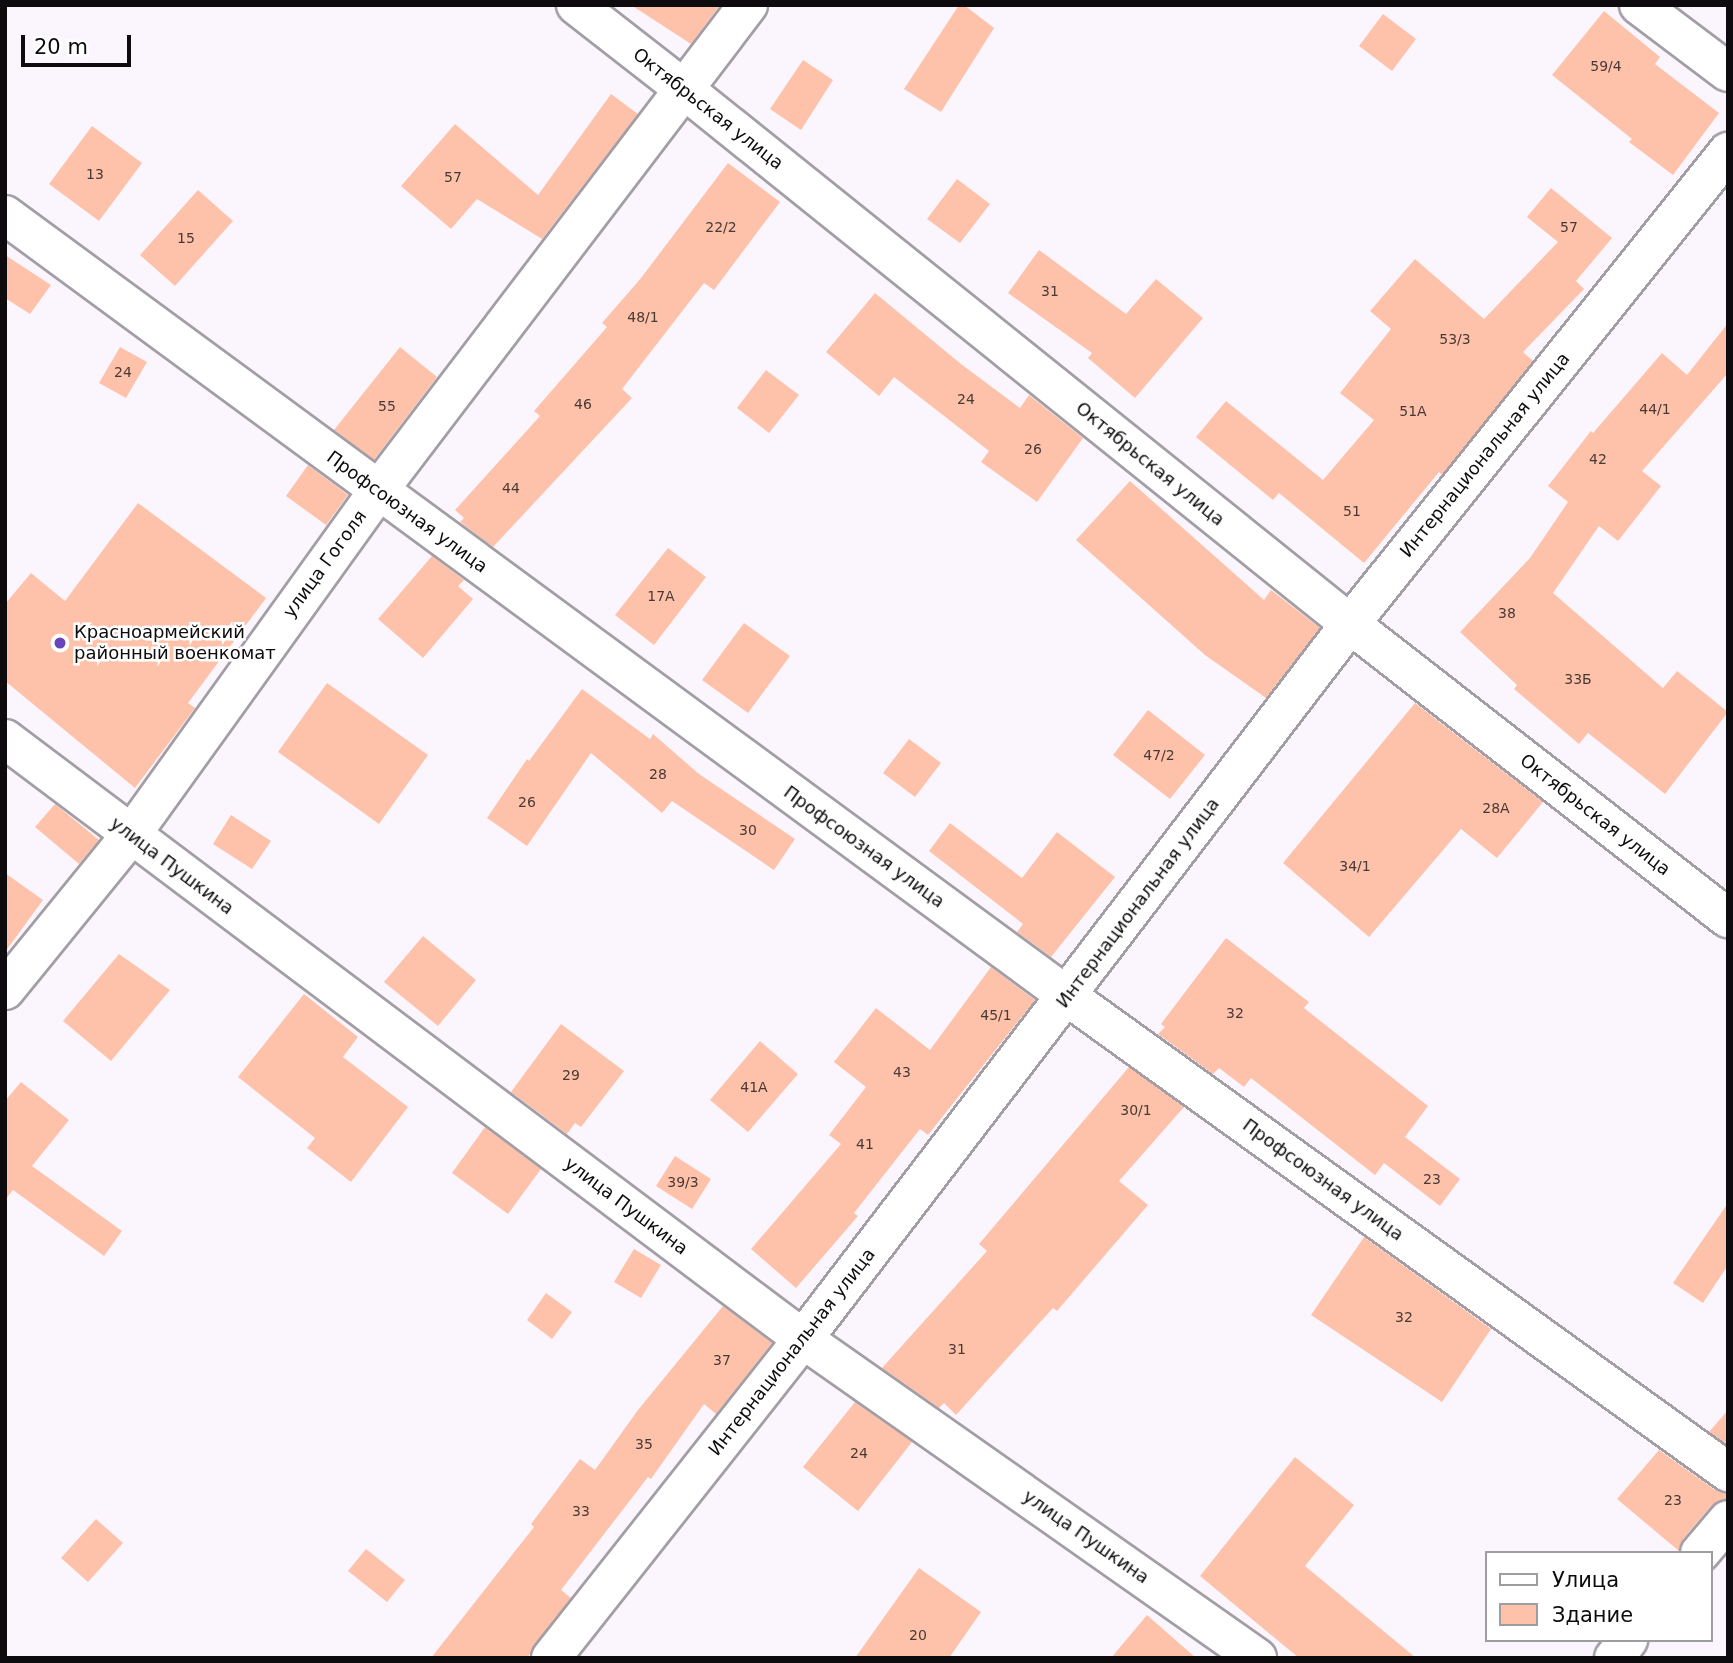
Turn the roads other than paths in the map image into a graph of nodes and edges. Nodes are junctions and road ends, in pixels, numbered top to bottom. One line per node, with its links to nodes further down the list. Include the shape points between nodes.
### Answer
1 (576, 5): 5 (street, Октябрьская улица)
2 (748, 5): 5 (street, улица Гоголя)
3 (1639, 5): 4 (street)
4 (1728, 72)
5 (685, 90): 8 (street, улица Гоголя); 9 (street, Октябрьская улица)
6 (1728, 152): 9 (street, Интернациональная улица)
7 (5, 215): 8 (street, Профсоюзная улица)
8 (378, 491): 11 (street, улица Гоголя); 14 (street, Профсоюзная улица)
9 (1350, 624): 12 (street, Октябрьская улица); 14 (street, Интернациональная улица)
10 (5, 739): 11 (street, улица Пушкина)
11 (131, 835): 13 (street, улица Гоголя); 15 (street, улица Пушкина)
12 (1728, 918)
13 (5, 990)
14 (1067, 996): 15 (street, Интернациональная улица); 16 (street, Профсоюзная улица)
15 (803, 1339): 20 (street, Интернациональная улица); 21 (street, улица Пушкина)
16 (1728, 1472)
17 (1728, 1520): 18 (street)
18 (1702, 1551)
19 (1627, 1642): 22 (street)
20 (551, 1658)
21 (1257, 1658)
22 (1614, 1658)

